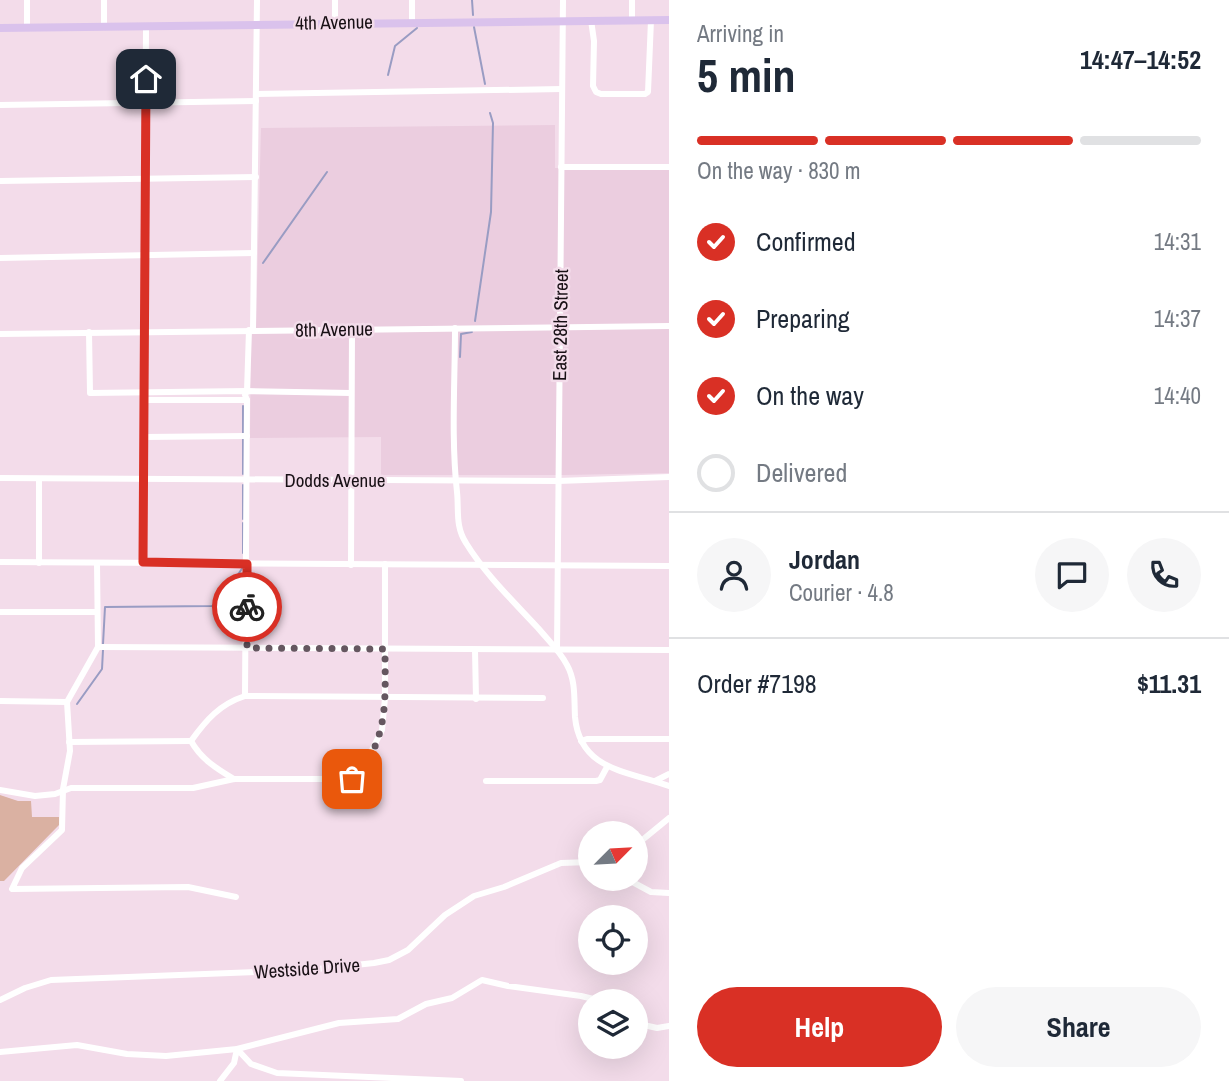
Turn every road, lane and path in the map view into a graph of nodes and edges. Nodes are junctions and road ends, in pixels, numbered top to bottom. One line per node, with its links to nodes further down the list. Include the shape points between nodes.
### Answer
1 (27, 0): 17 (street)
2 (104, 0): 18 (street)
3 (257, 0): 15 (street)
4 (335, 0): 14 (street)
5 (412, 0): 13 (street)
6 (563, 0): 8 (street, East 28th Street)
7 (632, 0): 10 (street)
8 (563, 20): 9 (main road, 4th Avenue); 13 (main road, 4th Avenue); 20 (street, East 28th Street)
9 (591, 20): 10 (main road, 4th Avenue); 11 (street, via 593,86 601,94 648,92)
10 (632, 20): 11 (main road, 4th Avenue)
11 (651, 20): 12 (main road, 4th Avenue)
12 (669, 20)
13 (412, 22): 14 (main road, 4th Avenue)
14 (335, 23): 15 (main road, 4th Avenue)
15 (257, 24): 19 (main road, 4th Avenue); 21 (street)
16 (0, 27): 17 (main road, 4th Avenue)
17 (27, 27): 18 (main road, 4th Avenue)
18 (104, 27): 19 (main road, 4th Avenue)
19 (146, 27): 22 (street)
20 (562, 89): 21 (street); 24 (street, East 28th Street)
21 (256, 97): 22 (street); 26 (street)
22 (146, 103): 23 (street); 28 (street)
23 (0, 105)
24 (561, 167): 25 (street); 32 (street, East 28th Street)
25 (669, 167)
26 (256, 177): 28 (street); 29 (street)
27 (0, 181): 28 (street)
28 (145, 181): 30 (street)
29 (254, 253): 30 (street); 36 (street)
30 (144, 255): 31 (street); 38 (street)
31 (0, 258)
32 (560, 326): 33 (street, 8th Avenue); 35 (street, 8th Avenue); 53 (street, East 28th Street)
33 (669, 326)
34 (352, 328): 35 (street, 8th Avenue); 36 (street, 8th Avenue); 41 (street)
35 (455, 328): 52 (street)
36 (251, 330): 38 (street, 8th Avenue); 40 (street)
37 (89, 332): 38 (street, 8th Avenue); 39 (street, 8th Avenue); 42 (street, via 90,393)
38 (144, 332): 42 (street)
39 (0, 334)
40 (247, 391): 41 (street); 42 (street); 43 (street)
41 (351, 393): 51 (street)
42 (144, 397): 43 (street); 45 (street)
43 (247, 400): 44 (street)
44 (247, 436): 45 (street); 50 (street)
45 (144, 438): 49 (street)
46 (669, 477): 53 (street, Dodds Avenue)
47 (0, 478): 48 (street, Dodds Avenue)
48 (39, 479): 49 (street, Dodds Avenue); 56 (street)
49 (143, 480): 50 (street, Dodds Avenue); 55 (street)
50 (248, 480): 51 (street, Dodds Avenue); 58 (street)
51 (352, 480): 52 (street, Dodds Avenue); 60 (street)
52 (456, 480): 53 (street, Dodds Avenue); 61 (street, via 461,535)
53 (558, 481): 62 (street, East 28th Street)
54 (0, 562): 56 (street)
55 (143, 562): 57 (street); 58 (street)
56 (39, 563): 57 (street)
57 (97, 563): 65 (street)
58 (247, 564): 60 (street); 67 (street)
59 (385, 564): 60 (street); 61 (street); 68 (street)
60 (351, 565)
61 (482, 566): 62 (street); 70 (street)
62 (558, 566): 63 (street); 70 (street, East 28th Street)
63 (669, 566)
64 (0, 612): 65 (street)
65 (97, 612): 66 (street)
66 (98, 647): 67 (street); 77 (street)
67 (247, 648): 68 (street); 72 (street)
68 (385, 649): 69 (street); 73 (street)
69 (475, 650): 70 (street); 75 (street)
70 (557, 650): 71 (street); 80 (street, via 573,683)
71 (669, 650)
72 (246, 696): 73 (street); 79 (street, via 217,709)
73 (385, 698): 75 (street); 84 (street, via 383,730 352,779)
74 (543, 698): 75 (street)
75 (476, 699)
76 (0, 701): 77 (street)
77 (67, 702): 81 (street)
78 (669, 739): 80 (street)
79 (191, 741): 81 (street); 84 (street, via 214,767)
80 (581, 741): 82 (street)
81 (69, 742): 88 (street)
82 (607, 767): 85 (street, via 596,781); 86 (street)
83 (669, 774): 86 (street)
84 (234, 779): 88 (street, via 193,788)
85 (486, 781)
86 (654, 781): 87 (street)
87 (669, 786)
88 (63, 789): 89 (street, via 35,796); 95 (street, via 62,830 22,867 12,888 188,887)
89 (0, 790)
90 (669, 818): 91 (street)
91 (648, 835)
92 (578, 862): 97 (street, Westside Drive, via 561,863 474,896 389,960 308,970 51,980)
93 (648, 890): 94 (street)
94 (669, 893)
95 (236, 897)
96 (578, 996): 100 (street, via 482,981 398,1018 339,1023)
97 (0, 1000)
98 (648, 1026): 99 (street)
99 (669, 1026)
100 (237, 1049): 101 (street, via 166,1056 77,1045); 102 (street, via 234,1063); 103 (street, via 251,1064 277,1073)
101 (0, 1052)
102 (220, 1081)
103 (461, 1081)

